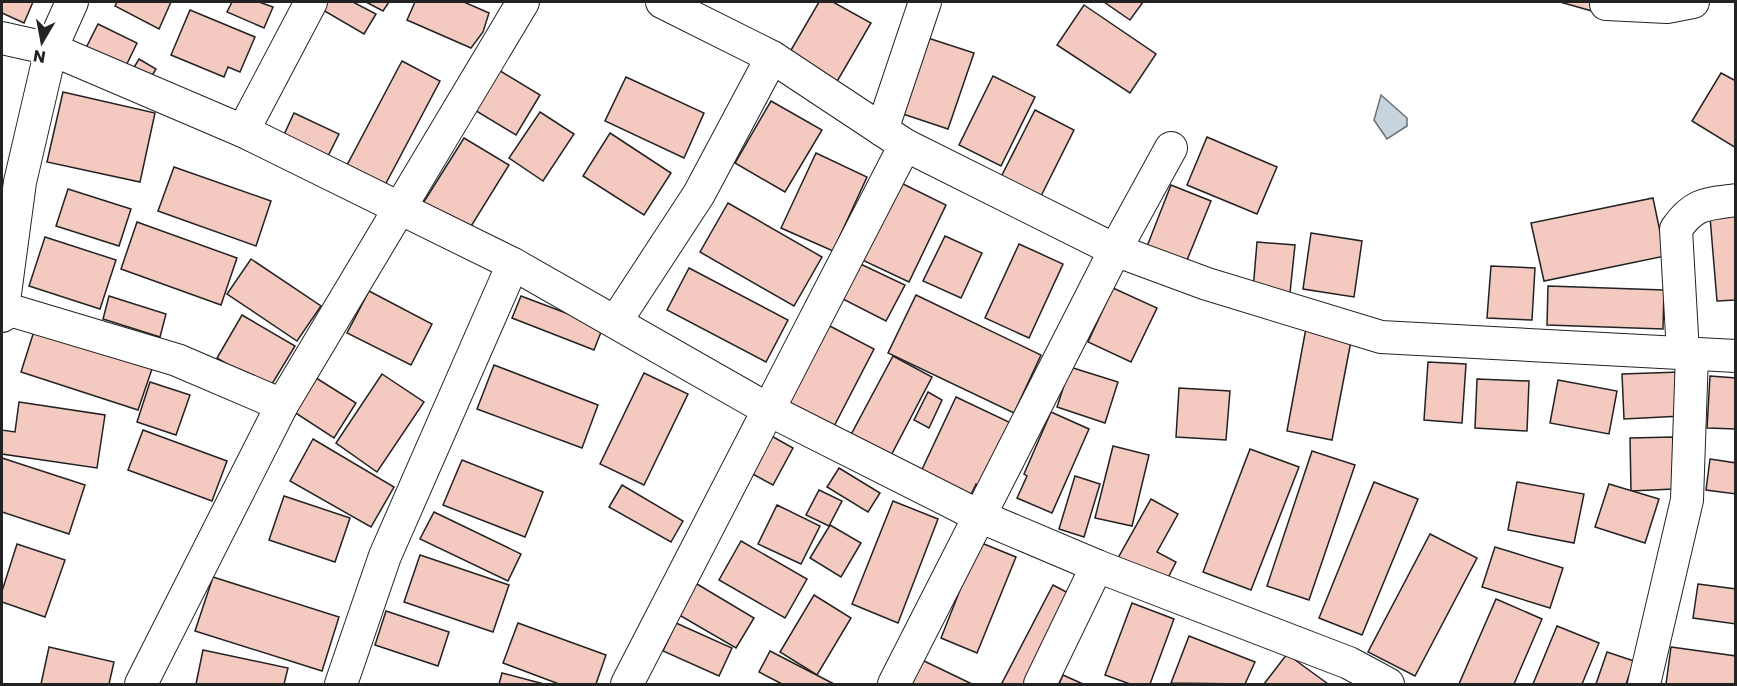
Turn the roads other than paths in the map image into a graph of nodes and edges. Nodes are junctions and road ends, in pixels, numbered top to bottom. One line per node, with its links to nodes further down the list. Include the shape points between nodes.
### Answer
1 (72, 2): 9 (street)
2 (311, 2): 11 (street)
3 (523, 2): 15 (street)
4 (662, 2): 10 (street)
5 (925, 2): 12 (street)
6 (1694, 2): 7 (street, via 1667,7)
7 (1606, 4)
8 (2, 38): 9 (street)
9 (51, 49): 11 (street); 18 (street, via 20,182)
10 (772, 57): 12 (street); 19 (street, via 699,194)
11 (243, 131): 15 (street)
12 (893, 138): 16 (street); 23 (street)
13 (1172, 148): 16 (street)
14 (1736, 200): 20 (street, via 1700,205 1676,229)
15 (398, 208): 17 (street); 22 (street)
16 (1115, 250): 20 (street, via 1207,284 1382,337); 24 (street)
17 (513, 264): 19 (street); 27 (street, via 385,555)
18 (2, 312): 22 (street, via 177,360)
19 (616, 321): 23 (street)
20 (1687, 354): 21 (street); 32 (street, via 1687,500)
21 (1736, 356)
22 (282, 405): 26 (street)
23 (769, 410): 24 (street); 28 (street)
24 (979, 516): 25 (street); 29 (street)
25 (1097, 566): 30 (street); 31 (street, via 1348,663)
26 (141, 684)
27 (340, 684)
28 (627, 684)
29 (894, 684)
30 (1040, 684)
31 (1388, 684)
32 (1644, 684)

